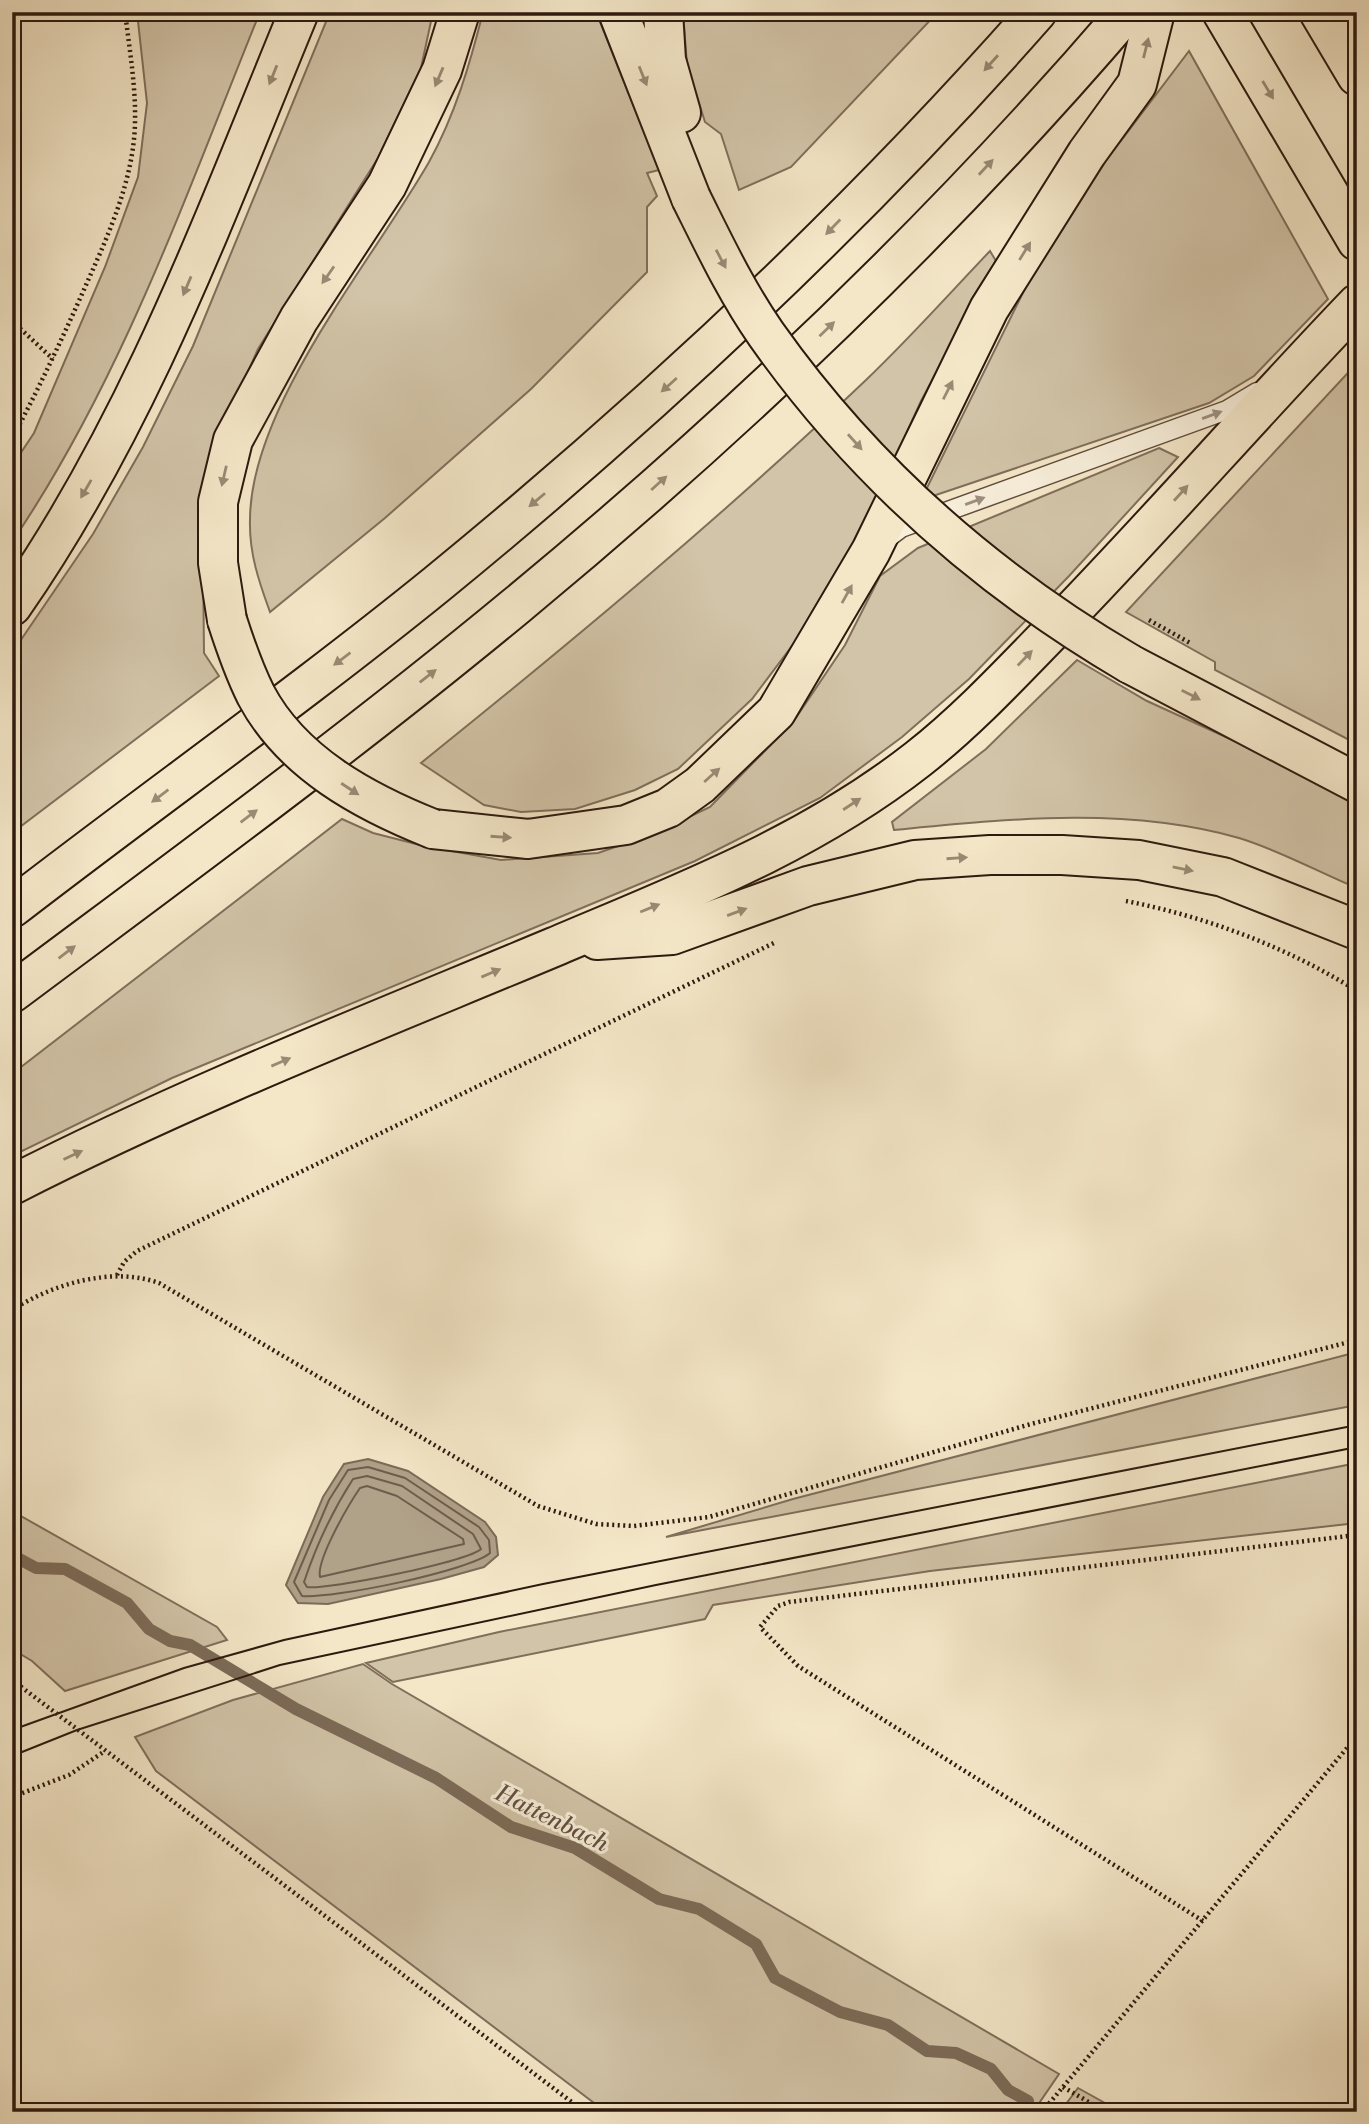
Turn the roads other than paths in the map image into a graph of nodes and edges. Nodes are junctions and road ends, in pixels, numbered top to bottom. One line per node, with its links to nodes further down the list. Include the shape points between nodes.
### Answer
1 (299, 12): 16 (highway, one-way to 16, via 138,394 87,489)
2 (460, 12): 15 (highway, one-way to 15, bridge, via 442,69 387,185 299,319 233,440 218,502 218,563 227,620 257,697 299,751 359,795 433,830 528,839 626,825 668,808 738,751 776,712)
3 (618, 12): 11 (highway, one-way to 11)
4 (663, 12): 11 (highway, via 666,60 683,122)
5 (1037, 12): 18 (highway, one-way to 18, via 817,244 589,456 354,650)
6 (1127, 12): 21 (highway, one-way to 6, via 284,789 608,528 752,399 894,262)
7 (1155, 12): 15 (highway, one-way to 7, via 989,309 1087,153 1137,84)
8 (1319, 12): 10 (highway)
9 (1227, 22): 12 (highway, one-way to 12)
10 (1357, 76)
11 (691, 198): 17 (highway, one-way to 17, bridge, via 721,260 765,332 809,390 901,493 1012,589 1070,628)
12 (1352, 232)
13 (1357, 304): 14 (highway)
14 (1295, 369): 15 (lane, one-way to 14, via 901,528 1227,410); 20 (highway, one-way to 14, via 778,850 918,760 1098,584)
15 (870, 551)
16 (12, 606)
17 (1357, 783)
18 (12, 908)
19 (1357, 930): 20 (highway, one-way to 19, via 673,935 808,886 915,860 990,855 1139,860 1211,874)
20 (564, 942): 22 (highway, one-way to 20, via 176,1107)
21 (12, 993)
22 (12, 1185)

